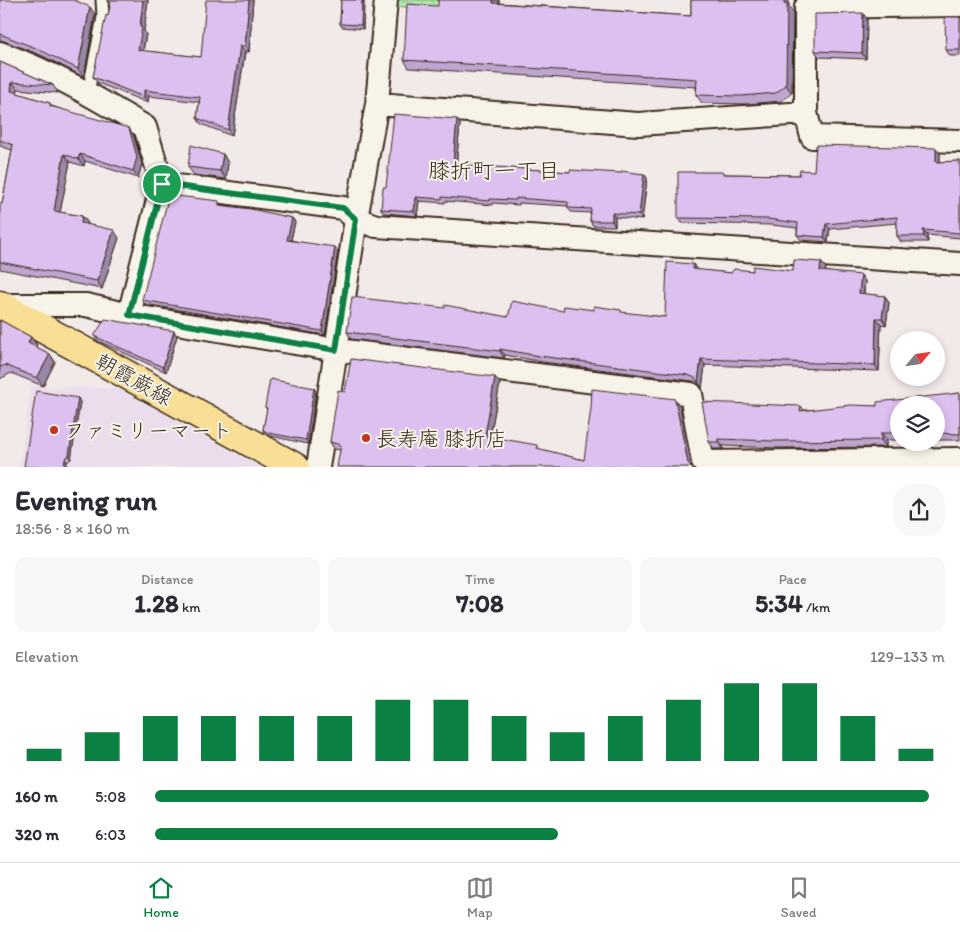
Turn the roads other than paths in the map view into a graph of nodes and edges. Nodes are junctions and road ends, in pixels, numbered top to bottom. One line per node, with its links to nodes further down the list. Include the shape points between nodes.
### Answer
1 (102, 0): 5 (lane, via 103,17)
2 (386, 0): 6 (street)
3 (960, 5): 7 (street, via 806,7)
4 (0, 53): 5 (street)
5 (88, 93): 9 (street, via 145,126)
6 (377, 104): 7 (street, via 638,124); 10 (street)
7 (806, 113): 8 (street, via 812,137)
8 (960, 141)
9 (162, 184): 10 (street, via 343,208); 13 (street)
10 (356, 219): 11 (street, via 376,226); 14 (street)
11 (960, 264)
12 (0, 305): 13 (street, via 86,305); 16 (main road, 朝霞蕨線)
13 (129, 315): 14 (street)
14 (336, 350): 15 (street, via 691,394 703,462); 17 (street)
15 (960, 460)
16 (295, 467)
17 (318, 467)

